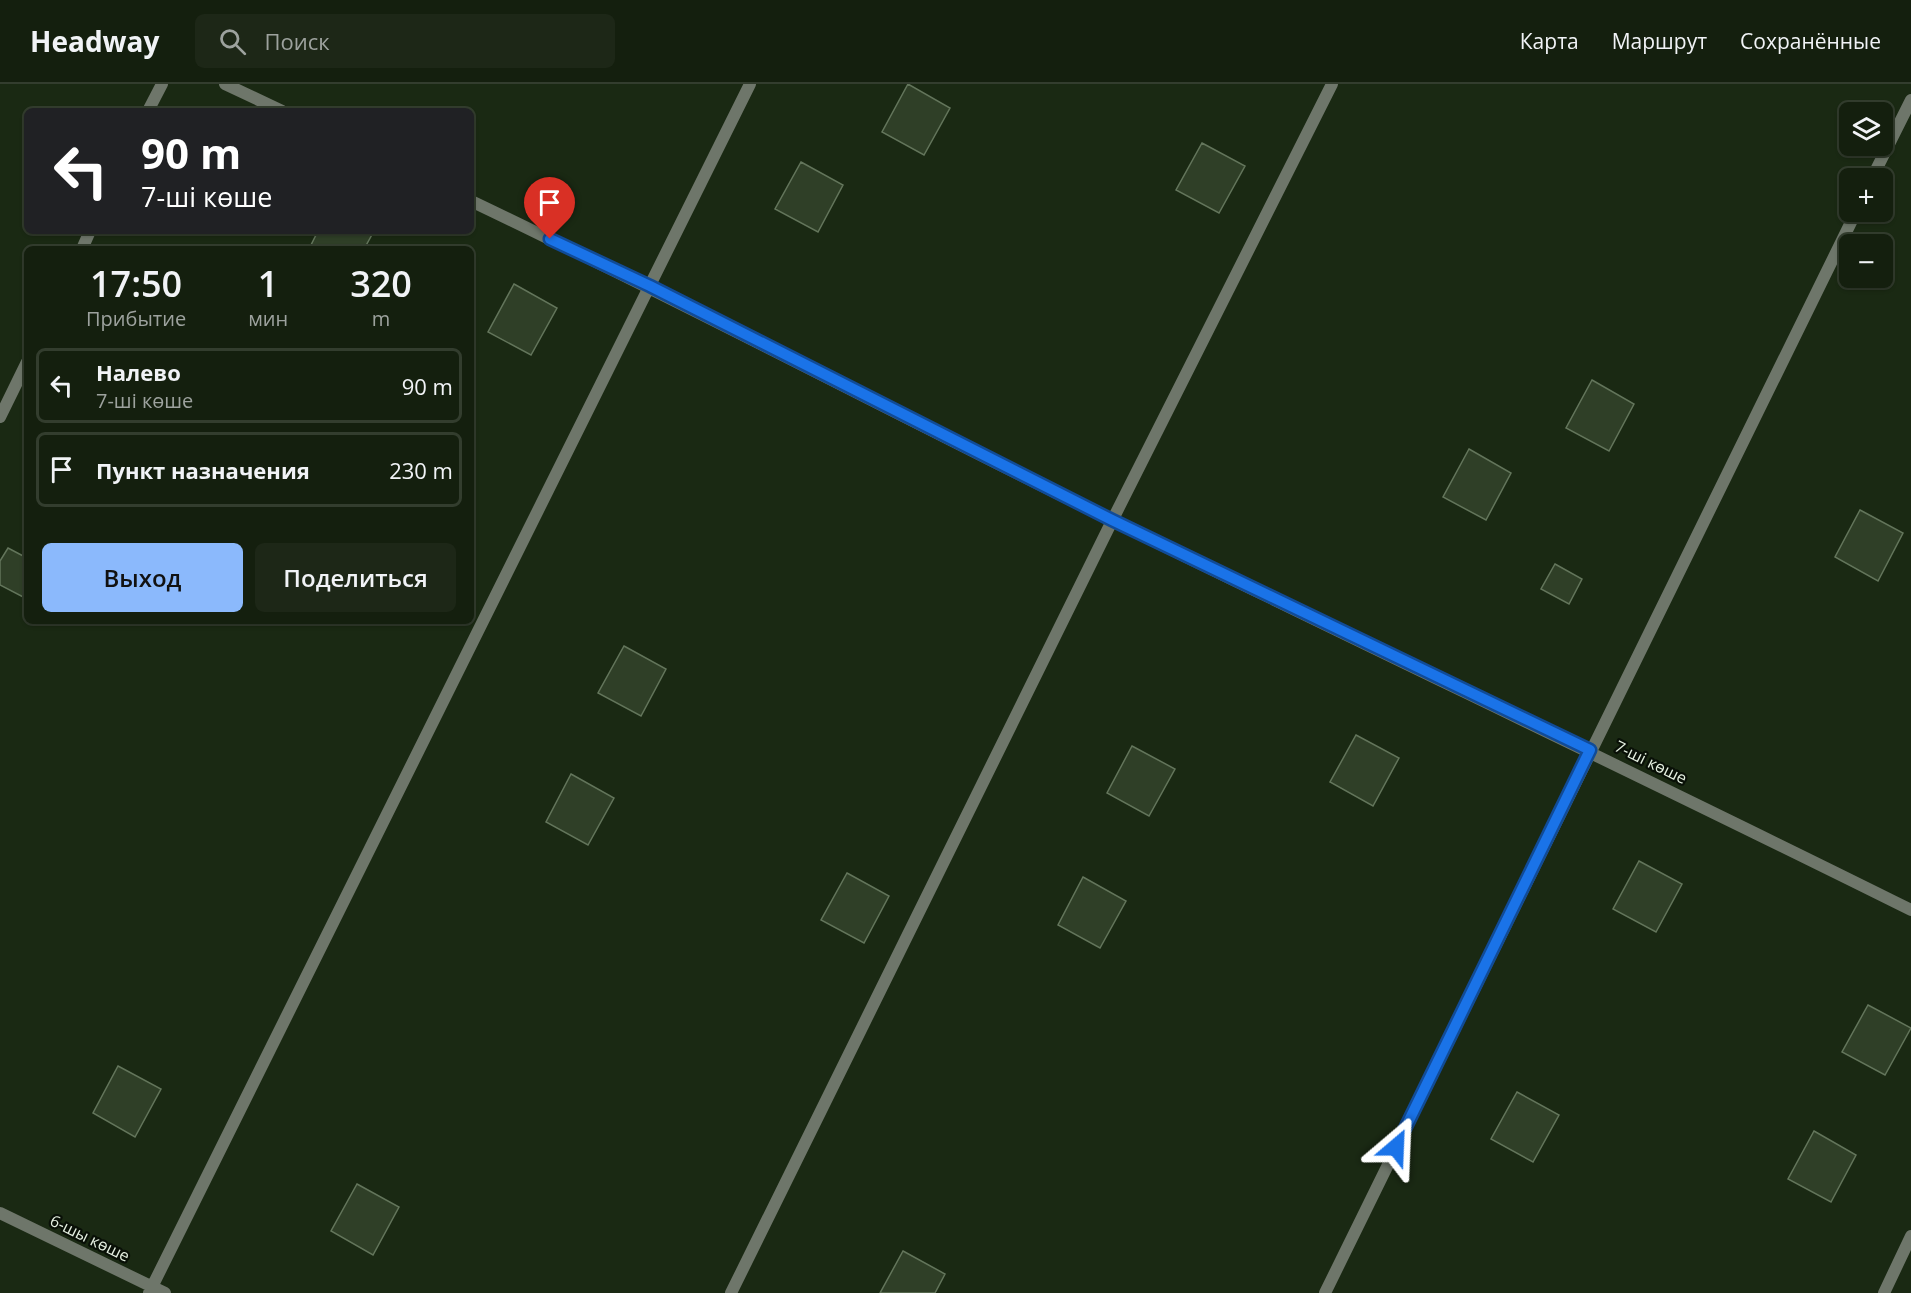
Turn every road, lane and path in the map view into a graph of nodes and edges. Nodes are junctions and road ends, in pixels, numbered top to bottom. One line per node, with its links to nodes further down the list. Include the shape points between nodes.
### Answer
1 (162, 84): 6 (lane)
2 (225, 84): 7 (lane)
3 (750, 84): 11 (lane)
4 (1332, 84): 14 (lane)
5 (1911, 100): 8 (lane)
6 (150, 108)
7 (276, 108)
8 (1877, 168)
9 (474, 202): 11 (lane, 7-ші көше)
10 (1851, 222): 15 (lane)
11 (650, 286): 14 (lane, 7-ші көше); 19 (lane)
12 (24, 368): 13 (lane)
13 (0, 417)
14 (1112, 520): 15 (lane, 7-ші көше); 21 (lane)
15 (1590, 750): 16 (lane, 7-ші көше); 22 (lane)
16 (1911, 910)
17 (0, 1213): 19 (lane, 6-шы көше)
18 (1911, 1236): 23 (lane)
19 (150, 1290): 20 (lane, 6-шы көше)
20 (165, 1293)
21 (731, 1293)
22 (1325, 1293)
23 (1884, 1293)

